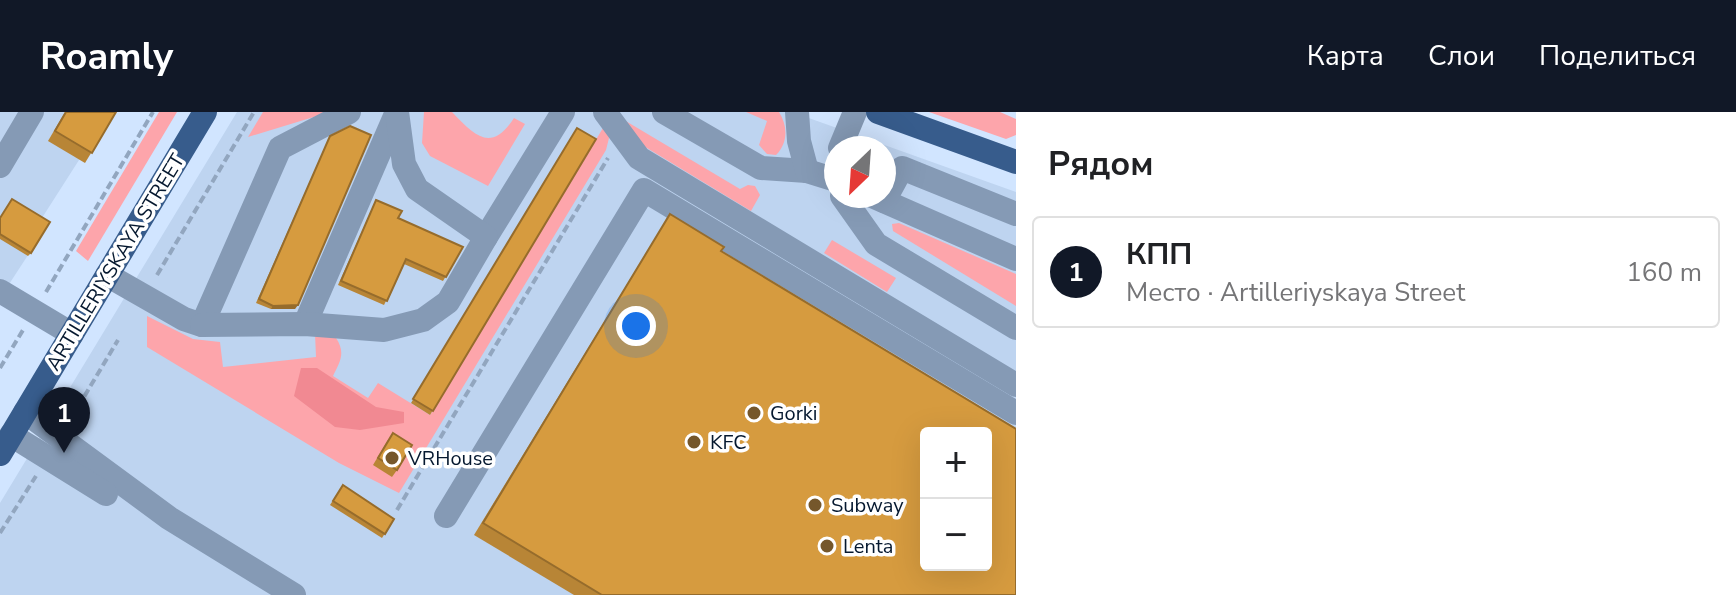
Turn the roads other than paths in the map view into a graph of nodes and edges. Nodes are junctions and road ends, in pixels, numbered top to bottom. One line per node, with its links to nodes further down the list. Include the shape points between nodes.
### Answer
1 (32, 112): 12 (lane)
2 (205, 112): 21 (main road, ARTILLERIYSKAYA STREET)
3 (349, 112): 24 (lane, via 280,148)
4 (563, 112): 19 (lane)
5 (605, 112): 27 (lane, via 639,158)
6 (664, 112): 15 (lane, via 761,168)
7 (797, 112): 13 (lane, via 799,141)
8 (855, 112): 10 (lane)
9 (878, 112): 11 (main road)
10 (845, 136)
11 (1016, 162)
12 (0, 166)
13 (824, 170)
14 (896, 176): 18 (lane, via 902,168)
15 (824, 177)
16 (896, 207): 20 (lane)
17 (851, 208): 25 (lane, via 876,244)
18 (1016, 214)
19 (486, 237): 23 (lane, via 448,302 423,320 384,330); 23 (lane, via 417,189 404,164 397,112)
20 (1016, 259)
21 (107, 275): 24 (lane); 26 (main road, ARTILLERIYSKAYA STREET)
22 (0, 291): 26 (lane)
23 (305, 324): 24 (lane)
24 (202, 325)
25 (1016, 328)
26 (72, 334): 28 (main road, ARTILLERIYSKAYA STREET)
27 (1016, 385)
28 (25, 412): 30 (main road, ARTILLERIYSKAYA STREET); 33 (lane, via 169,518)
29 (1016, 413): 32 (lane, via 644,190)
30 (6, 444): 31 (lane)
31 (106, 494)
32 (446, 516)
33 (294, 595)

